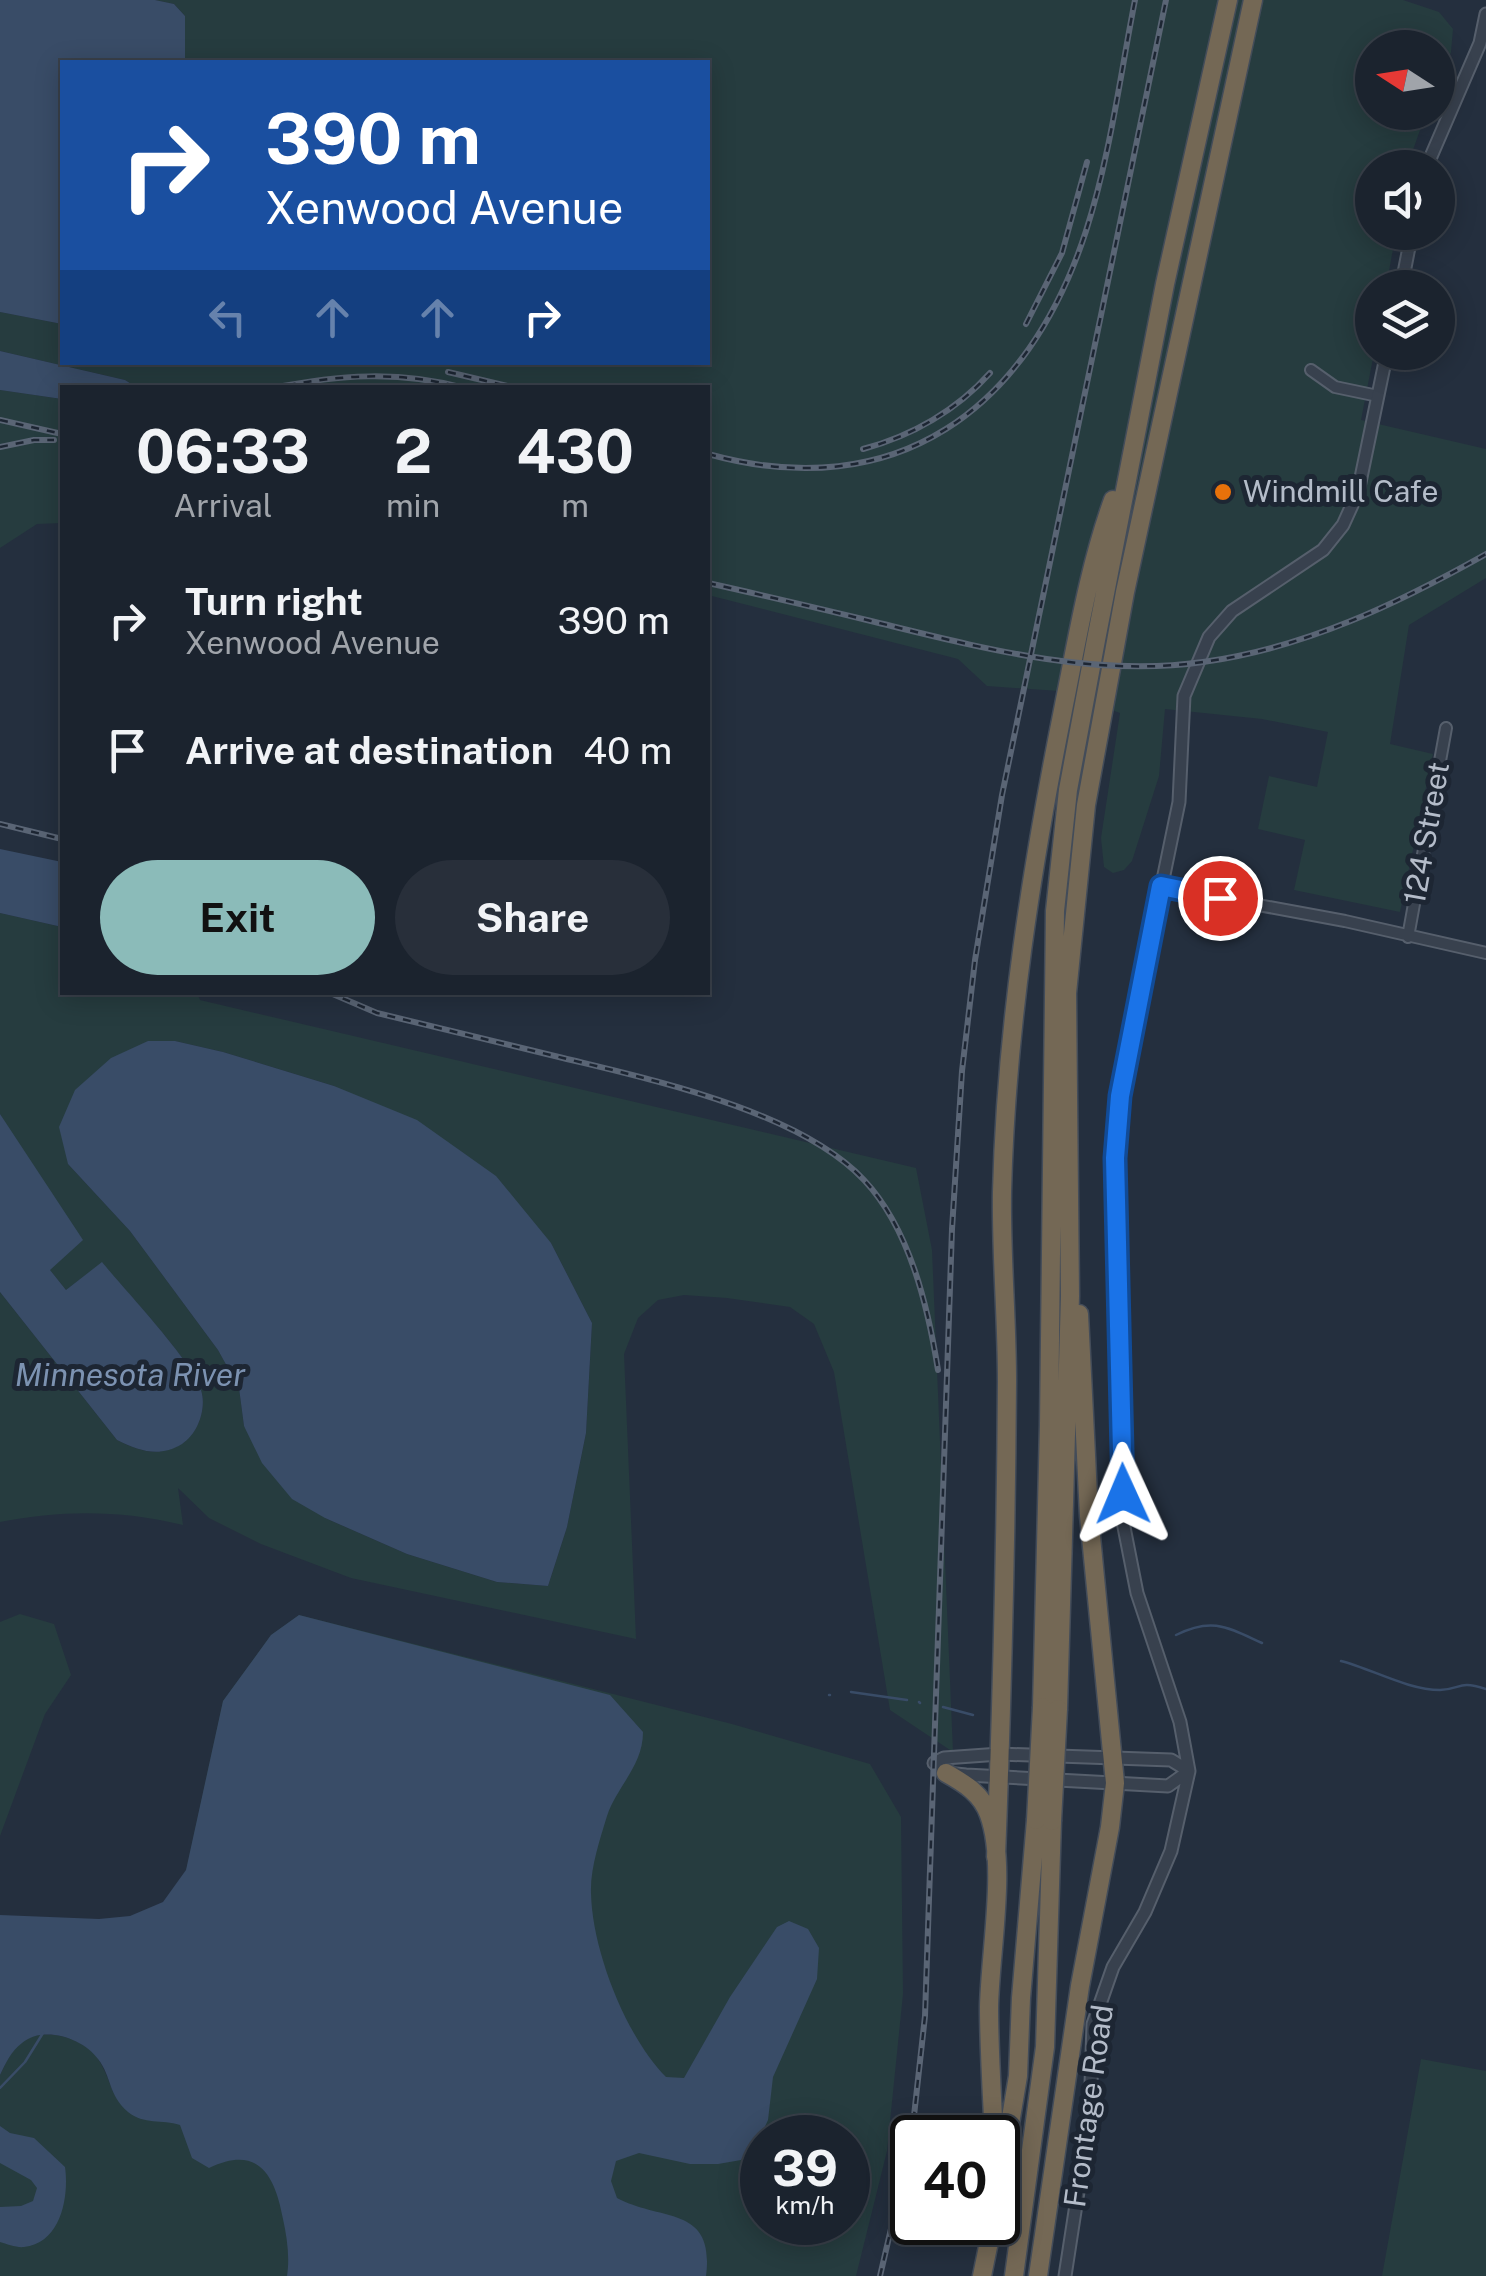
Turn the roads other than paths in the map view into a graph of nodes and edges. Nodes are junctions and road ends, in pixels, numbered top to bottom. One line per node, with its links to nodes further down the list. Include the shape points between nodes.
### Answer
1 (1228, 0): 8 (highway)
2 (1253, 0): 13 (highway, via 1125,592 1086,805 1067,993)
3 (1486, 14): 4 (street)
4 (1434, 150)
5 (1312, 370): 7 (street, via 1335,387)
6 (1384, 370): 7 (street, Frontage Road)
7 (1378, 396): 10 (street, Frontage Road, via 1358,492 1343,525 1323,550 1232,611 1193,668 1184,696 1179,802)
8 (1134, 443): 14 (highway, via 1068,790 1054,911); 15 (highway, via 1086,585 1041,814 1019,974 1002,1192 1007,1375)
9 (1446, 728): 11 (street, 124 Street)
10 (1161, 886): 11 (street); 17 (street, Frontage Road, via 1120,1096 1115,1158 1124,1522 1137,1593 1180,1722)
11 (1408, 937): 12 (street)
12 (1486, 953)
13 (1069, 1236): 14 (highway); 16 (highway)
14 (1050, 1708): 21 (highway, bridge)
15 (1000, 1754): 16 (street); 18 (street, via 934,1762); 19 (highway)
16 (1114, 1757): 17 (street, via 1171,1760); 20 (highway)
17 (1189, 1772): 20 (street, via 1168,1786); 29 (street, Frontage Road, via 1170,1852 1096,2014 1090,2114)
18 (946, 1773): 19 (street); 22 (highway, via 988,1811)
19 (999, 1778): 20 (street); 22 (highway)
20 (1115, 1783): 28 (highway)
21 (1044, 1821): 24 (highway); 27 (highway, via 1045,2047)
22 (996, 1857): 23 (highway)
23 (993, 2115)
24 (1011, 2115)
25 (988, 2245): 26 (highway)
26 (982, 2276)
27 (1014, 2276)
28 (1038, 2276)
29 (1065, 2276)

